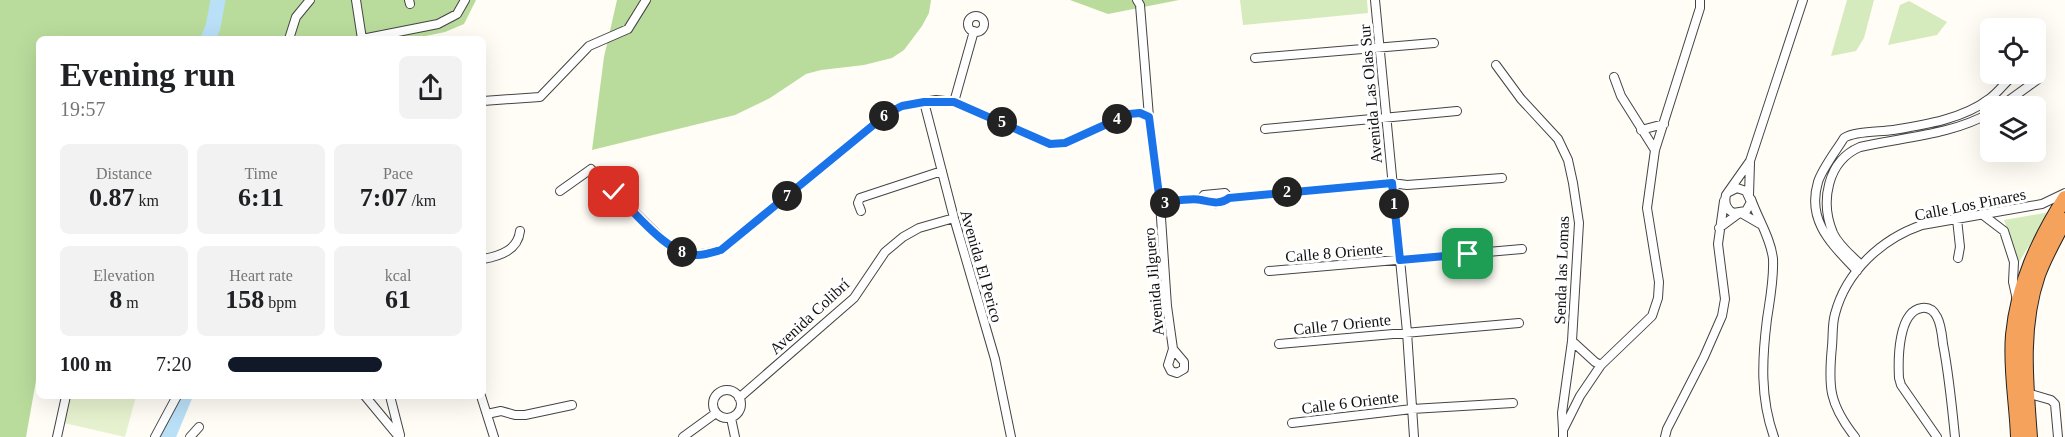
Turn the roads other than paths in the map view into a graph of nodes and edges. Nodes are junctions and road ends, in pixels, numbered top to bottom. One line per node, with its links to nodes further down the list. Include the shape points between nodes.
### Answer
1 (310, 0): 10 (street, via 296,17)
2 (356, 0): 11 (street)
3 (465, 0): 12 (street, via 458,14 438,24)
4 (646, 0): 21 (street, via 628,29 589,46 540,97)
5 (1137, 0): 26 (street, Avenida Jilguero)
6 (1375, 0): 14 (street, Avenida Las Olas Sur)
7 (1700, 0): 28 (street)
8 (1803, 0): 32 (street)
9 (974, 31): 23 (street)
10 (290, 36)
11 (362, 36)
12 (377, 36)
13 (1434, 43): 14 (street)
14 (1380, 47): 15 (street); 25 (street, Avenida Las Olas Sur)
15 (1255, 58)
16 (1496, 65): 59 (street, Senda las Lomas, via 1558,139 1568,160 1579,223)
17 (1614, 77): 30 (street)
18 (2005, 84): 54 (street, via 1987,101 1967,111 1936,121 1844,138 1818,181 1816,211 1827,239)
19 (2031, 84): 20 (street)
20 (2015, 96)
21 (486, 101)
22 (924, 102): 23 (street); 33 (street, Avenida El Perico); 36 (street, via 888,113 721,250 698,256 667,244 591,169)
23 (954, 102): 26 (street, via 1050,144 1065,143 1129,114)
24 (1457, 111): 25 (street)
25 (1386, 116): 29 (street); 35 (street, Avenida Las Olas Sur)
26 (1149, 117): 40 (street, Avenida Jilguero)
27 (1980, 118): 54 (street, via 1942,132 1860,147 1848,152 1839,163 1828,184 1827,211 1833,234)
28 (1664, 124): 30 (street); 31 (street)
29 (1265, 129)
30 (1641, 130): 31 (street)
31 (1655, 150): 62 (street, via 1647,208 1658,298 1652,316)
32 (1750, 161): 37 (street); 38 (street)
33 (942, 171): 41 (street, via 860,198); 44 (street, Avenida El Perico)
34 (1502, 178): 35 (street)
35 (1392, 183): 40 (street, via 1229,198 1225,193 1204,195 1201,200); 53 (street, Avenida Las Olas Sur)
36 (560, 191)
37 (1727, 196): 38 (street, via 1733,189 1742,189); 42 (street, via 1727,208); 48 (street)
38 (1750, 196): 42 (street, via 1749,207); 47 (street)
39 (2065, 196): 43 (street, Calle Los Pinares); 56 (highway, via 2033,255)
40 (1160, 203): 61 (street, Avenida Jilguero)
41 (861, 211)
42 (1739, 213): 47 (street); 48 (street)
43 (1983, 215): 45 (street, Calle Los Pinares); 56 (street, via 2004,231 2013,262)
44 (954, 218): 64 (street, Avenida Colibrí, via 919,228 885,252 854,297); 86 (street, Avenida El Perico, via 995,359)
45 (1957, 219): 51 (street); 54 (street, Calle Los Pinares, via 1906,231 1874,252)
46 (2065, 220): 63 (highway, via 2040,269 2028,312)
47 (1760, 224): 89 (street, via 1769,238 1773,257 1763,377 1767,418)
48 (1719, 228): 88 (street, via 1725,298 1722,316)
49 (520, 231): 52 (street, via 513,247)
50 (1522, 249): 53 (street, Calle 8 Oriente)
51 (1958, 258)
52 (486, 259)
53 (1400, 260): 55 (street, Calle 8 Oriente); 58 (street, Avenida Las Olas Sur)
54 (1859, 268): 90 (street, Calle Los Pinares, via 1848,281 1834,317 1830,368 1836,409)
55 (1269, 270)
56 (2018, 304): 93 (highway, via 2013,336)
57 (1519, 323): 58 (street, Calle 7 Oriente)
58 (1407, 332): 60 (street, Calle 7 Oriente); 72 (street, Avenida Las Olas Sur)
59 (1572, 341): 62 (street); 78 (street, Senda las Lomas)
60 (1279, 344)
61 (1173, 349)
62 (1601, 365): 78 (street, via 1580,396)
63 (2027, 393): 94 (highway); 95 (street, via 2055,404)
64 (739, 398): 73 (street, via 733,392 720,392 714,400); 75 (street, via 740,410)
65 (65, 399): 79 (street)
66 (175, 399): 80 (street)
67 (368, 399): 82 (street)
68 (391, 399): 82 (street)
69 (482, 399): 74 (street)
70 (1513, 403): 72 (street, Calle 6 Oriente)
71 (572, 405): 74 (street, via 525,415 501,411)
72 (1412, 409): 76 (street, Calle 6 Oriente); 87 (street, Avenida Las Olas Sur)
73 (716, 413): 75 (street); 84 (street)
74 (487, 414): 83 (street)
75 (731, 418): 85 (street)
76 (1292, 423)
77 (199, 427): 81 (street)
78 (1563, 433)
79 (57, 437)
80 (155, 437)
81 (190, 437)
82 (400, 437)
83 (494, 437)
84 (683, 437)
85 (735, 437)
86 (1011, 437)
87 (1414, 437)
88 (1665, 437)
89 (1774, 437)
90 (1855, 437)
91 (1937, 437): 92 (street, via 1899,378 1903,324 1923,308 1933,311 1940,327)
92 (1955, 437)
93 (2018, 437)
94 (2030, 437)
95 (2058, 437)

